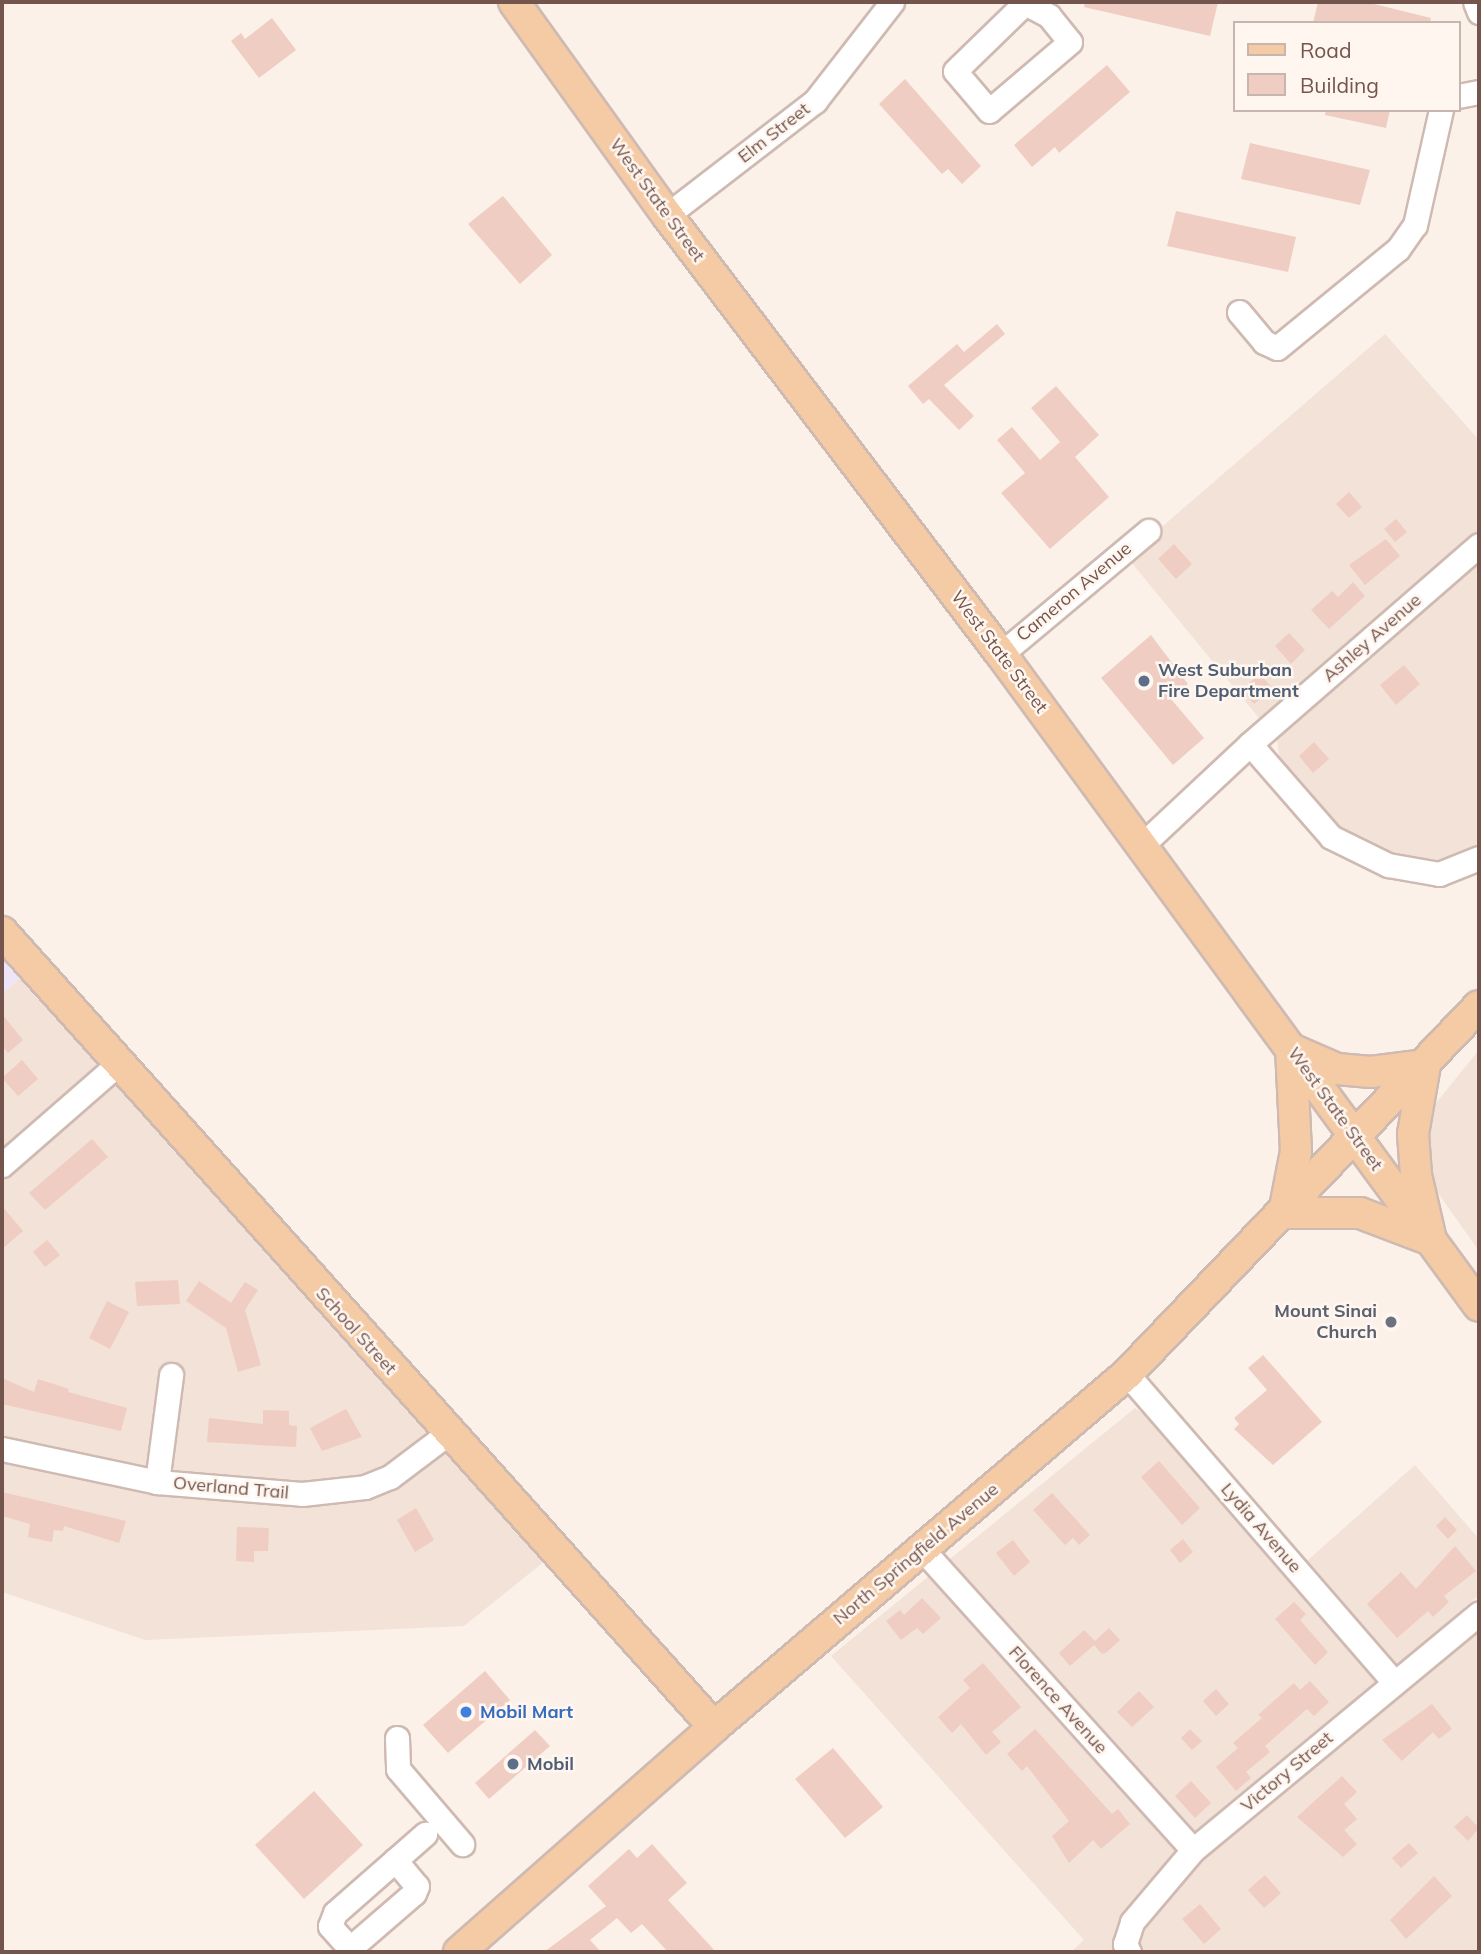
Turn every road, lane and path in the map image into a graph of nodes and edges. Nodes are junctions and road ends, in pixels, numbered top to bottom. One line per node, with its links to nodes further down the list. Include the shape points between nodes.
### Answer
1 (514, 2): 9 (main road, West State Street)
2 (892, 2): 9 (street, Elm Street, via 815,101)
3 (1475, 2): 5 (street)
4 (1026, 3): 4 (street, via 955,71 989,111 1070,42 1049,16)
5 (1479, 12)
6 (1479, 92): 7 (street)
7 (1460, 96)
8 (1441, 112): 10 (street, via 1415,225 1398,249 1277,348 1264,342)
9 (667, 215): 13 (main road, West State Street)
10 (1238, 312)
11 (1148, 531): 13 (street, Cameron Avenue)
12 (1479, 545): 14 (street, Ashley Avenue)
13 (1001, 654): 15 (main road, West State Street)
14 (1250, 744): 15 (street, Ashley Avenue); 16 (street, via 1331,837 1342,843 1388,865 1440,874)
15 (1142, 845): 19 (main road, West State Street)
16 (1479, 858)
17 (2, 932): 20 (main road, School Street)
18 (1479, 1006): 21 (main road, North Springfield Avenue)
19 (1292, 1049): 21 (main road, via 1337,1069 1371,1072); 22 (main road, West State Street); 24 (main road, via 1296,1151)
20 (119, 1063): 23 (street); 29 (main road, School Street)
21 (1424, 1065): 22 (main road, North Springfield Avenue); 25 (main road, via 1413,1134 1416,1175)
22 (1357, 1139): 24 (main road, North Springfield Avenue); 25 (main road, West State Street)
23 (2, 1165)
24 (1284, 1213): 25 (main road, via 1360,1213); 27 (main road, North Springfield Avenue)
25 (1431, 1240): 26 (main road, West State Street)
26 (1479, 1306)
27 (1128, 1374): 32 (main road, North Springfield Avenue); 34 (street, Lydia Avenue)
28 (171, 1375): 31 (street)
29 (447, 1434): 31 (street, Overland Trail, via 390,1477 365,1487 302,1494); 35 (main road, School Street)
30 (2, 1448): 31 (street, Overland Trail)
31 (157, 1482)
32 (922, 1549): 35 (main road, North Springfield Avenue); 39 (street, Florence Avenue)
33 (1479, 1613): 34 (street, Victory Street)
34 (1394, 1682): 39 (street, Victory Street)
35 (714, 1727): 41 (main road, North Springfield Avenue)
36 (397, 1738): 38 (street, via 398,1769)
37 (425, 1834): 40 (street)
38 (462, 1844)
39 (1193, 1850): 42 (street, Victory Street, via 1132,1922 1125,1944)
40 (395, 1860)
41 (475, 1947)
42 (1129, 1952)

